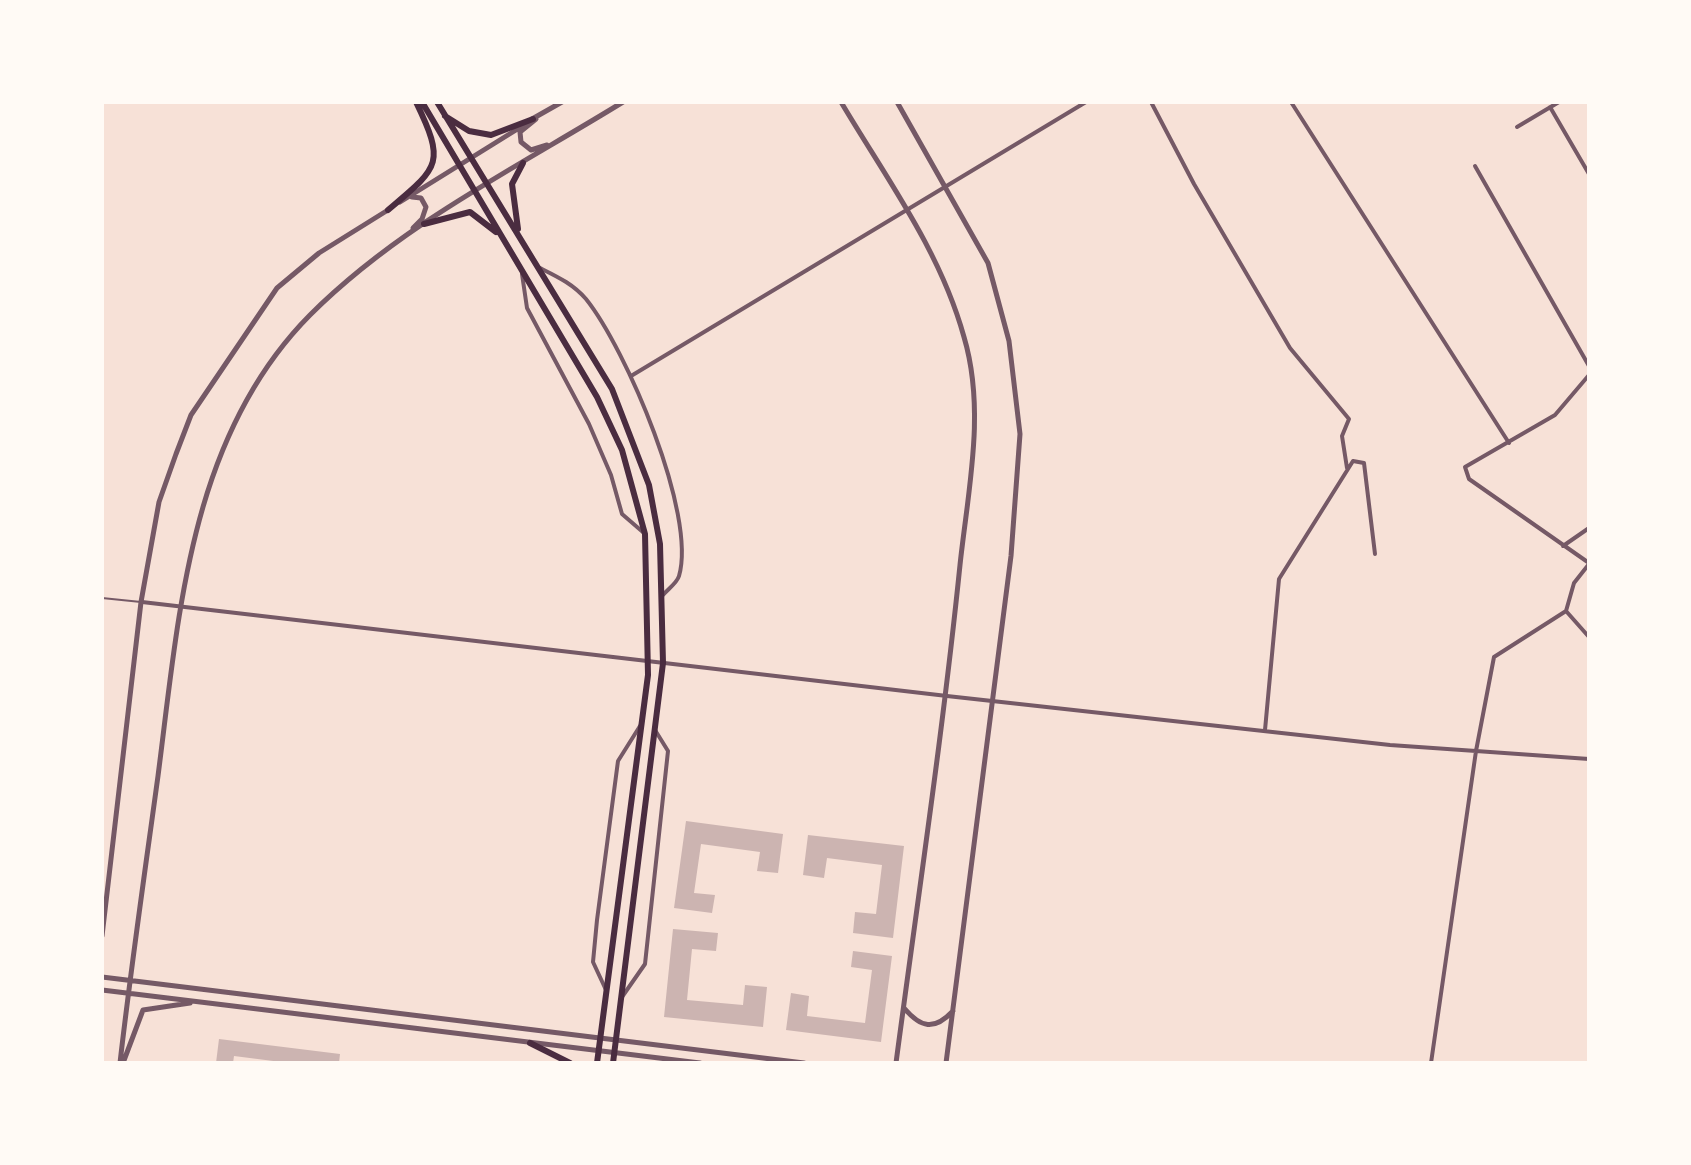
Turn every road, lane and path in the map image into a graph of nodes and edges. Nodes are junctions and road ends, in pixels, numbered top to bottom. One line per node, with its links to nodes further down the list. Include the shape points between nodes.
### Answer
1 (419, 102): 18 (main road); 25 (main road, via 436,159 422,181)
2 (437, 102): 12 (main road)
3 (562, 102): 13 (street)
4 (623, 102): 15 (street)
5 (841, 102): 26 (street)
6 (897, 102): 22 (street)
7 (1086, 102): 22 (street)
8 (1151, 102): 37 (street, via 1290,348 1349,419 1342,436)
9 (1291, 102): 36 (street)
10 (1559, 102): 11 (street)
11 (1550, 107): 14 (street); 20 (street)
12 (445, 116): 13 (main road, via 469,131 491,135); 16 (main road)
13 (535, 119): 15 (street, via 520,132 525,148); 16 (street)
14 (1517, 127)
15 (564, 139): 17 (street)
16 (472, 157): 18 (street); 21 (main road)
17 (523, 163): 21 (street); 29 (main road, via 512,184)
18 (460, 165): 23 (main road); 24 (street)
19 (1475, 166): 33 (street)
20 (1589, 174)
21 (489, 183): 23 (street); 29 (main road)
22 (946, 188): 26 (street); 52 (street, via 988,263 1015,377 1020,434 1015,511)
23 (474, 192): 27 (street); 30 (main road)
24 (404, 200): 25 (street); 28 (street, via 420,197 426,207)
25 (388, 210): 45 (street, via 319,253 277,288 207,389 191,415 159,502)
26 (909, 211): 35 (street); 51 (street, via 943,275 965,339 972,383 974,439)
27 (424, 224): 28 (street); 30 (main road, via 470,212 496,232)
28 (406, 234): 46 (street, via 307,318 237,412 209,484)
29 (520, 236): 31 (main road)
30 (514, 258): 32 (main road)
31 (538, 267): 35 (street, via 568,282 587,301); 43 (main road, via 612,389 634,442 658,532)
32 (522, 271): 39 (main road, via 597,397 622,450); 39 (street, via 527,308 589,424 622,514)
33 (1589, 366)
34 (1589, 375): 36 (street, via 1555,415)
35 (631, 376): 43 (street, via 657,438 678,520 678,579)
36 (1509, 443): 40 (street, via 1465,467 1469,479)
37 (1347, 468): 41 (street, via 1353,461 1364,463); 55 (street, via 1279,579)
38 (1589, 528): 40 (street)
39 (645, 534): 49 (main road)
40 (1563, 546): 42 (street)
41 (1375, 554)
42 (1589, 563): 47 (street, via 1574,583)
43 (663, 595): 50 (main road)
44 (102, 598): 45 (lane)
45 (141, 602): 46 (street); 58 (street)
46 (180, 606): 49 (street); 60 (street)
47 (1566, 611): 48 (street); 56 (street, via 1494,657)
48 (1589, 637)
49 (649, 661): 50 (street); 53 (main road)
50 (663, 663): 51 (street); 54 (main road)
51 (947, 696): 52 (street); 66 (street)
52 (993, 700): 55 (street); 67 (street)
53 (644, 721): 62 (main road); 62 (street, via 618,761 593,962)
54 (654, 728): 64 (main road); 64 (street, via 668,751 645,964)
55 (1265, 730): 56 (street)
56 (1476, 751): 57 (street); 81 (street)
57 (1589, 759)
58 (102, 936)
59 (102, 977): 60 (street)
60 (131, 980): 63 (street); 68 (street)
61 (102, 990): 63 (street)
62 (607, 992): 68 (main road)
63 (128, 993): 65 (street); 73 (street)
64 (620, 999): 69 (main road)
65 (203, 1002): 70 (street); 73 (street, via 143,1010)
66 (903, 1007): 67 (street, via 928,1027); 79 (street)
67 (953, 1011): 80 (street)
68 (600, 1039): 69 (street); 71 (main road)
69 (615, 1041): 72 (main road); 78 (street)
70 (530, 1043): 71 (street); 74 (main road)
71 (599, 1051): 72 (street); 75 (main road)
72 (614, 1053): 76 (main road); 77 (street)
73 (121, 1063)
74 (570, 1063)
75 (597, 1063)
76 (613, 1063)
77 (700, 1063)
78 (804, 1063)
79 (896, 1063)
80 (946, 1063)
81 (1431, 1063)

